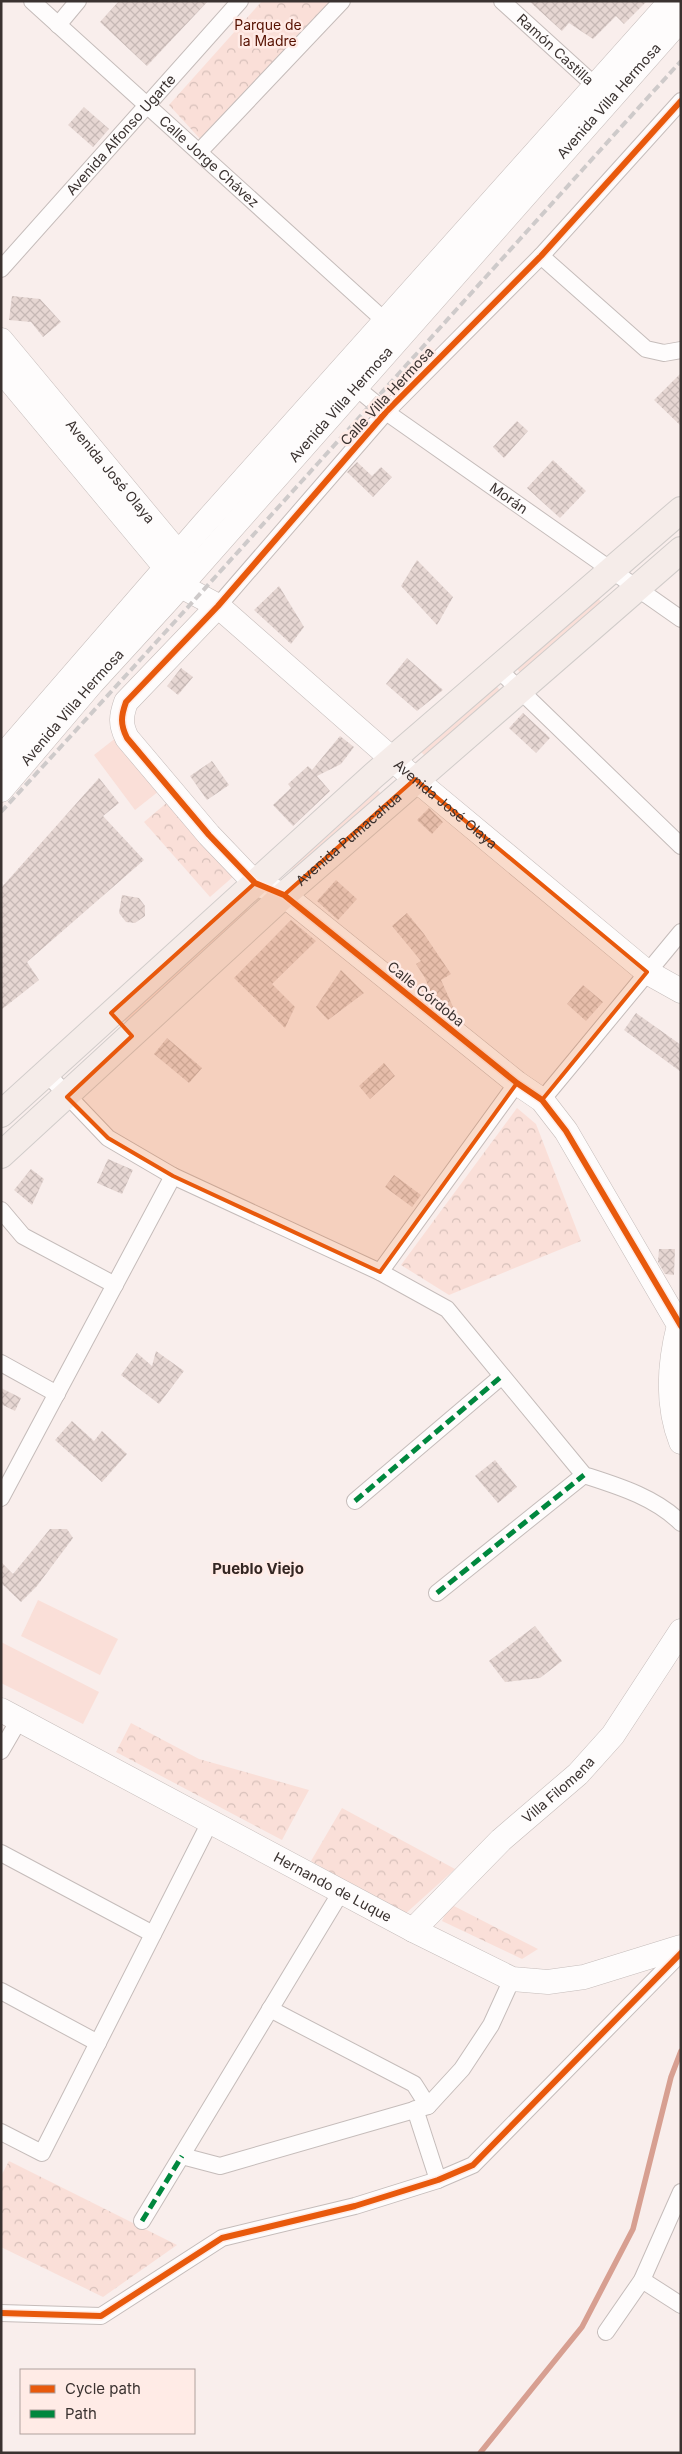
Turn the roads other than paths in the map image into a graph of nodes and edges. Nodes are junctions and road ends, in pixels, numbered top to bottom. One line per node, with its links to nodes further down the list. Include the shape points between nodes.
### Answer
1 (32, 1): 8 (street, Calle Jorge Chávez)
2 (78, 1): 8 (street)
3 (240, 1): 11 (street, Avenida Alfonso Ugarte)
4 (342, 1): 12 (street)
5 (502, 1): 9 (street, Ramón Castilla)
6 (671, 1): 9 (street, Avenida Villa Hermosa)
7 (681, 19): 9 (street, Avenida Villa Hermosa)
8 (58, 24): 11 (street, Calle Jorge Chávez)
9 (602, 92): 15 (street, Avenida Villa Hermosa); 19 (street, Avenida Villa Hermosa)
10 (681, 101): 13 (street, Calle Villa Hermosa)
11 (147, 104): 12 (street, Calle Jorge Chávez); 14 (street, Avenida Alfonso Ugarte)
12 (199, 152): 15 (street, Calle Jorge Chávez)
13 (540, 256): 17 (street, via 646,349 664,353); 20 (street, Calle Villa Hermosa)
14 (1, 269)
15 (385, 321): 19 (street, Avenida Villa Hermosa)
16 (1, 340): 18 (street, Avenida José Olaya)
17 (681, 350)
18 (10, 370): 23 (street, Avenida José Olaya)
19 (347, 380): 20 (street, Morán); 23 (street, Avenida Villa Hermosa)
20 (386, 412): 24 (street, Morán); 26 (street, Calle Villa Hermosa)
21 (681, 510): 24 (main road, Avenida Pumacahua)
22 (681, 550): 25 (main road, Avenida Pumacahua)
23 (180, 570): 26 (street, Avenida José Olaya); 31 (street, Avenida Villa Hermosa); 34 (street, Avenida Villa Hermosa, via 92,683)
24 (613, 570): 25 (street, Morán); 28 (main road, Avenida Pumacahua)
25 (638, 589): 27 (street, Morán); 29 (main road, Avenida Pumacahua)
26 (218, 606): 30 (street, Calle Villa Hermosa, via 126,702); 32 (street, Avenida José Olaya)
27 (681, 619)
28 (497, 668): 29 (street); 32 (main road, Avenida Pumacahua)
29 (520, 690): 33 (main road, Avenida Pumacahua); 35 (street)
30 (121, 715): 36 (street, Calle Córdoba, via 127,738 209,835)
31 (1, 758)
32 (393, 759): 33 (street, Avenida José Olaya); 36 (main road, Avenida Pumacahua)
33 (415, 779): 37 (main road, Avenida Pumacahua); 39 (street, Avenida José Olaya)
34 (1, 790)
35 (681, 846)
36 (255, 883): 37 (street, Calle Córdoba); 41 (main road, Avenida Pumacahua)
37 (284, 895): 42 (main road, Avenida Pumacahua); 44 (street, Calle Córdoba)
38 (681, 932): 39 (street)
39 (647, 972): 40 (street, Avenida José Olaya); 46 (street)
40 (681, 991)
41 (111, 1013): 42 (main road); 43 (main road, Avenida Pumacahua)
42 (132, 1036): 45 (main road, Avenida Pumacahua)
43 (46, 1073): 45 (street); 47 (main road, Avenida Pumacahua)
44 (517, 1083): 46 (street, Calle Córdoba); 51 (street)
45 (67, 1096): 48 (main road, Avenida Pumacahua); 49 (street, via 108,1138)
46 (542, 1100): 53 (street, Calle Córdoba, via 566,1131)
47 (1, 1114)
48 (1, 1154)
49 (173, 1176): 51 (street); 52 (street)
50 (1, 1210): 52 (street, via 23,1236)
51 (380, 1272): 55 (street, via 447,1309)
52 (114, 1285): 56 (street)
53 (680, 1320): 57 (street, via 671,1355 670,1381 671,1404)
54 (1, 1363): 56 (street)
55 (502, 1376): 58 (street); 60 (street)
56 (57, 1394): 59 (street)
57 (681, 1442)
58 (584, 1475): 61 (street, via 666,1508); 62 (street)
59 (1, 1498)
60 (355, 1501)
61 (681, 1522)
62 (437, 1593)
63 (681, 1630): 69 (street, Villa Filomena, via 613,1735 578,1774 501,1840)
64 (10, 1715): 65 (street); 66 (street, Hernando de Luque)
65 (1, 1751)
66 (210, 1822): 68 (street, Hernando de Luque); 70 (street)
67 (1, 1853): 70 (street)
68 (341, 1892): 69 (street, Hernando de Luque); 75 (street)
69 (413, 1930): 73 (street, Hernando de Luque)
70 (153, 1934): 76 (street)
71 (681, 1946): 73 (street, Hernando de Luque, via 584,1977 548,1982)
72 (681, 1953): 80 (street, via 472,2165)
73 (512, 1978): 77 (street, via 491,2025 467,2062)
74 (1, 1991): 76 (street)
75 (270, 2009): 77 (street, via 414,2084); 79 (street)
76 (98, 2043): 78 (street, via 42,2153)
77 (422, 2107): 79 (street, via 220,2166); 80 (street)
78 (1, 2132)
79 (182, 2156): 82 (street)
80 (438, 2180): 85 (street, via 355,2206 222,2238 101,2316)
81 (681, 2192): 83 (street)
82 (142, 2221)
83 (642, 2280): 84 (street); 86 (street)
84 (681, 2305)
85 (1, 2313)
86 (606, 2332)

